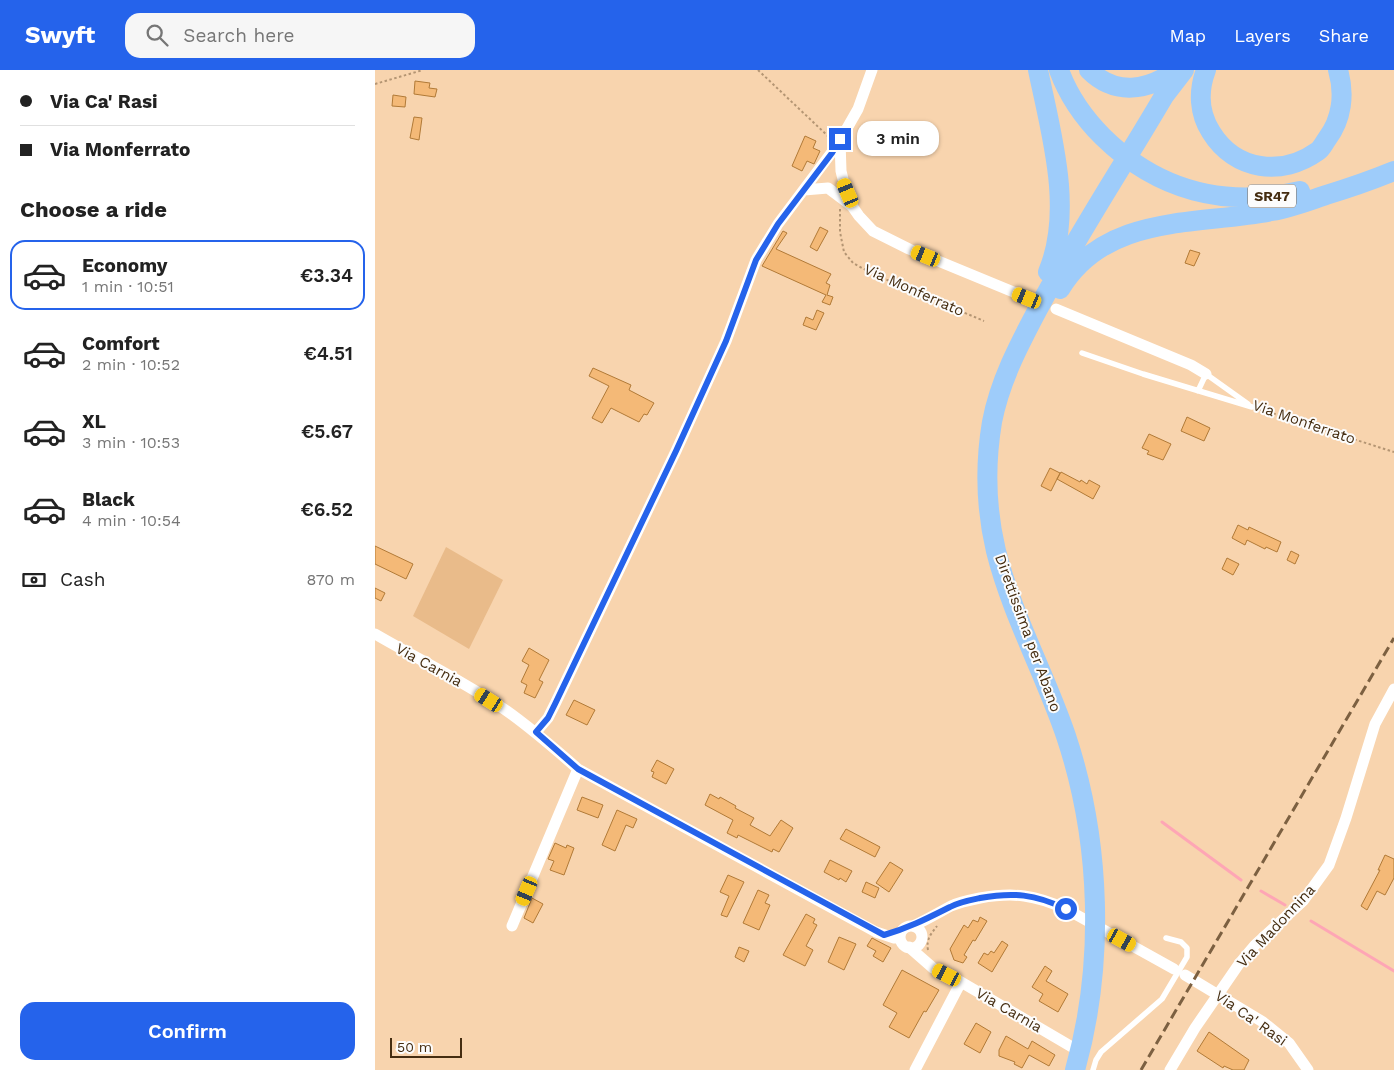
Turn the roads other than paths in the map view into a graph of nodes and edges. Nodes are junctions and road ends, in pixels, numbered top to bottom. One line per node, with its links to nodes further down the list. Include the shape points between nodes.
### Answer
1 (872, 70): 11 (street, via 858,108)
2 (1038, 70): 22 (highway, via 1059,186 1059,227 1054,257 1025,320)
3 (1059, 70): 12 (highway, SR47, via 1078,106 1094,128 1115,148 1149,173 1195,192 1229,197 1274,196)
4 (1089, 70): 5 (highway, via 1098,79 1127,88 1153,84)
5 (1175, 70)
6 (1184, 70): 10 (highway, Direttissima per Abano)
7 (1199, 70): 10 (highway, Direttissima per Abano)
8 (1205, 70): 9 (highway, via 1200,99 1205,123 1219,145 1249,164 1269,167 1302,160 1319,150 1332,133 1341,104 1342,89)
9 (1337, 70)
10 (1139, 138): 22 (highway, Direttissima per Abano, via 1059,270)
11 (839, 142): 13 (street); 14 (street)
12 (1394, 162)
13 (823, 164): 14 (street, via 836,165); 16 (street); 17 (street)
14 (841, 170): 18 (street)
15 (1394, 171): 22 (highway, via 1271,211 1151,227 1108,242 1092,253 1063,283 1039,324)
16 (827, 188): 17 (street); 18 (street)
17 (804, 190): 27 (street, via 756,260 731,328 676,451 555,704)
18 (853, 206): 19 (street, via 873,231 891,241)
19 (1027, 298)
20 (1056, 309): 23 (street, Via Monferrato, via 1191,364)
21 (1082, 353): 24 (lane)
22 (1012, 358): 36 (highway, Direttissima per Abano, via 990,434 987,480 991,527 1009,591 1075,763 1088,824 1094,879 1094,937 1090,992)
23 (1206, 374): 24 (lane); 24 (lane, Via Monferrato, via 1252,407)
24 (1198, 391)
25 (375, 634): 27 (street, Via Carnia, via 459,681)
26 (1394, 689): 38 (street, Via Madonnina, via 1375,724 1329,864 1303,901 1255,945 1223,986)
27 (536, 732): 28 (street, Via Carnia)
28 (578, 769): 29 (street); 30 (street, Via Carnia, via 884,935)
29 (512, 926)
30 (911, 936): 32 (street, Via Ca' Rasi, via 926,920 968,900 1008,894 1035,897 1066,909); 33 (street, Via Carnia, via 933,968)
31 (1166, 938): 32 (lane, via 1181,942 1187,948)
32 (1181, 969): 37 (lane, via 1162,999 1101,1052); 39 (street, Via Ca' Rasi, via 1263,1022 1289,1043)
33 (961, 982): 34 (street, Via Carnia); 35 (street)
34 (1072, 1046)
35 (915, 1070)
36 (1075, 1070)
37 (1093, 1070)
38 (1170, 1070)
39 (1308, 1070)

